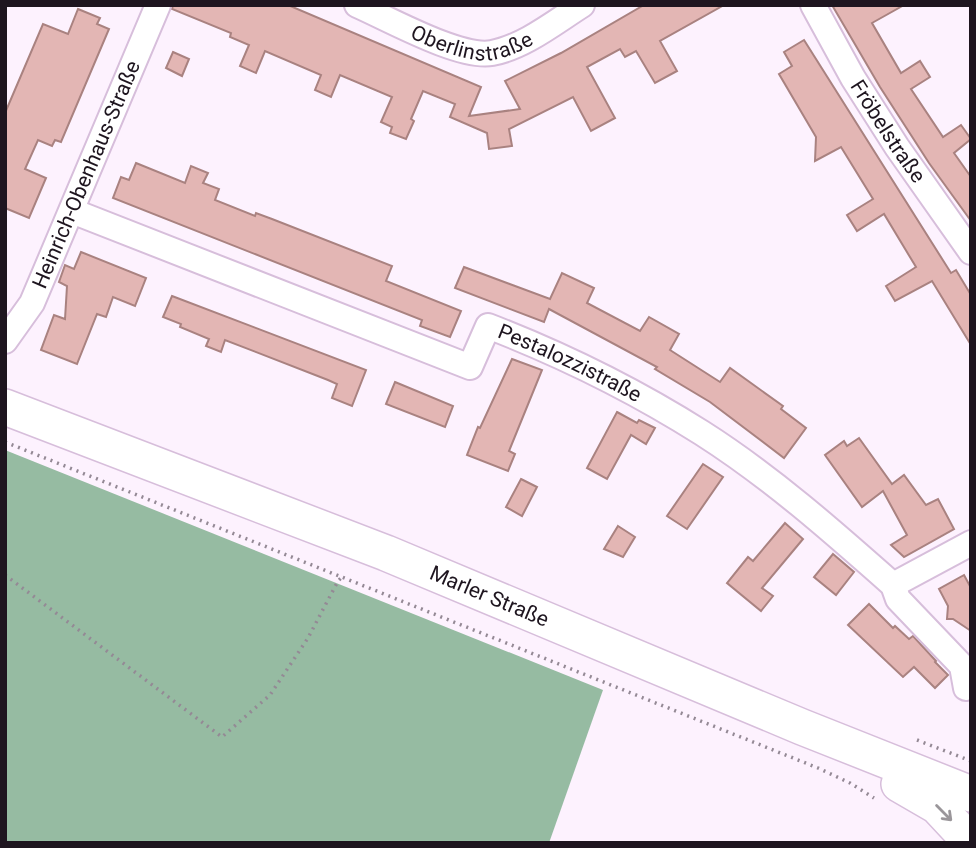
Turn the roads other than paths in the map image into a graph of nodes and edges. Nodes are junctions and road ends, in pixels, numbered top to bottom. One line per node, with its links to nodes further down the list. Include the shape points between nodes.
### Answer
1 (158, 5): 5 (street, Heinrich-Obenhaus-Straße)
2 (357, 5): 3 (street, Oberlinstraße, via 464,52 491,53 515,46)
3 (582, 5)
4 (813, 5): 6 (street, Fröbelstraße, via 897,147)
5 (72, 211): 7 (street, Heinrich-Obenhaus-Straße, via 32,303); 10 (street, Pestalozzistraße, via 470,366 488,326 549,350 626,388 703,434 811,512)
6 (971, 252)
7 (5, 341)
8 (5, 407): 12 (main road, Marler Straße, via 366,545)
9 (971, 543): 10 (street)
10 (894, 584): 11 (street, Pestalozzistraße, via 898,599 962,666)
11 (967, 688)
12 (802, 727): 13 (main road, Marler Straße); 14 (main road, one-way to 14, via 937,806)
13 (971, 794)
14 (968, 843)

